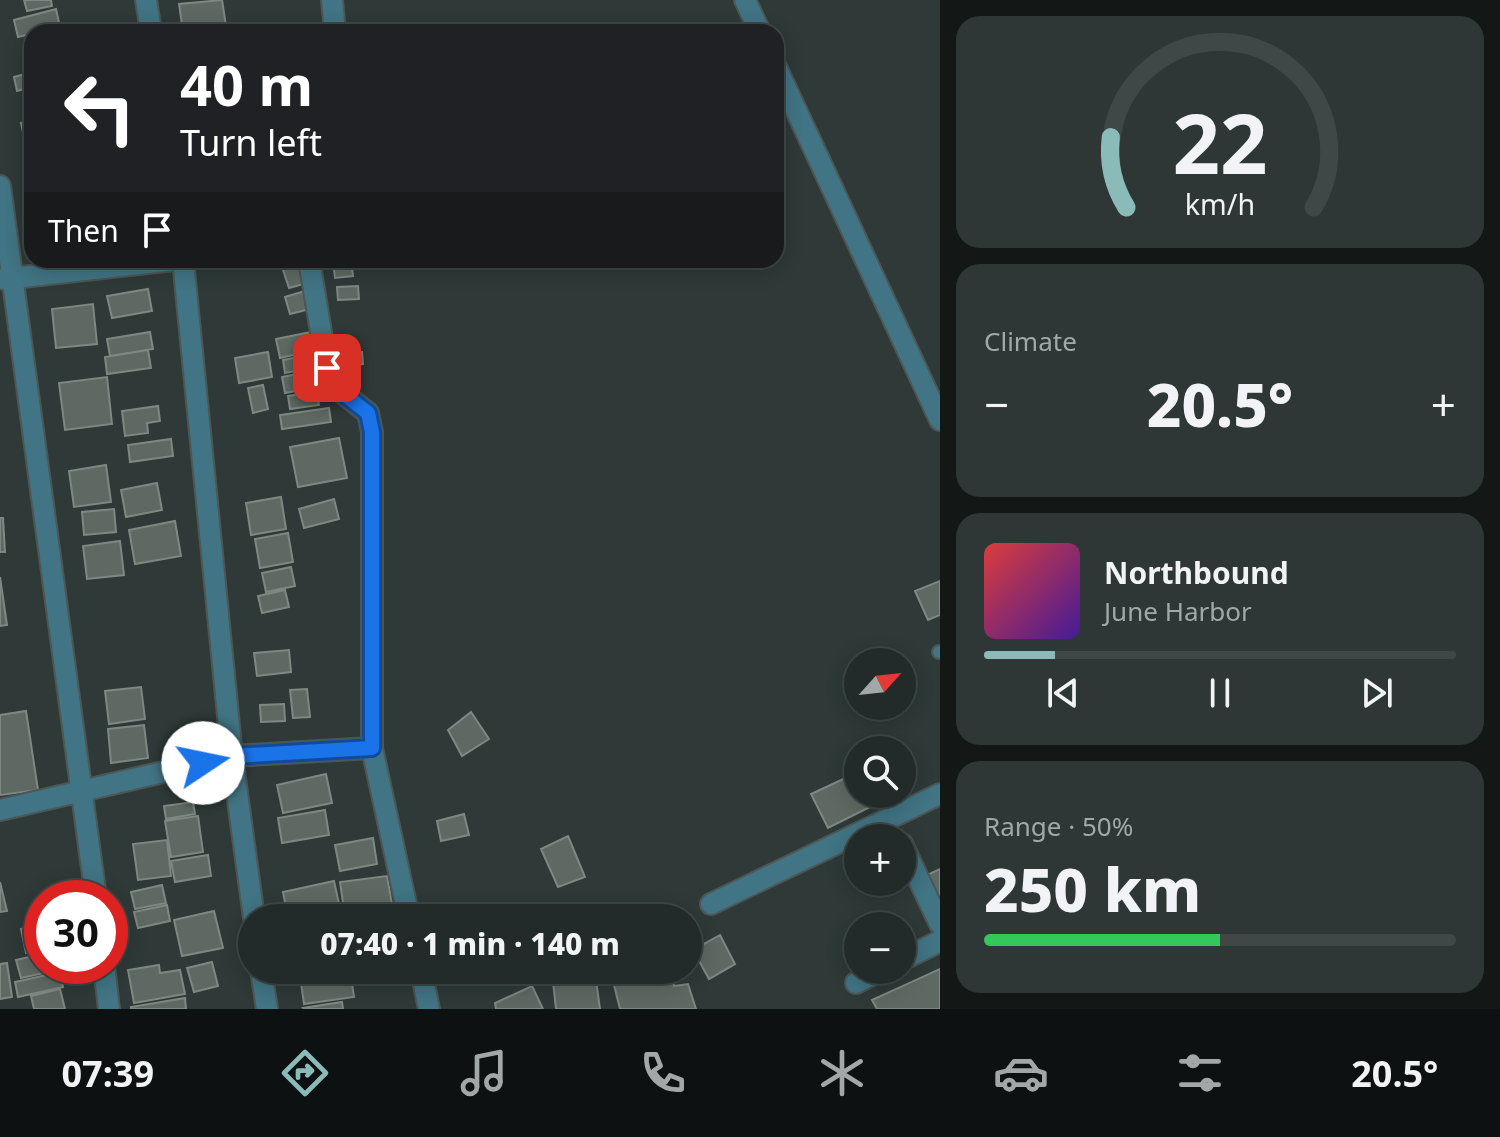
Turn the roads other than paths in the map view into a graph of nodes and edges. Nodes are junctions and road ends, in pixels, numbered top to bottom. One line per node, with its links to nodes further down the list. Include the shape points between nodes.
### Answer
1 (146, 0): 4 (street)
2 (332, 0): 5 (street)
3 (745, 0): 6 (street)
4 (150, 24)
5 (334, 24)
6 (756, 24)
7 (784, 84): 13 (street)
8 (0, 186): 12 (street)
9 (100, 268): 12 (street)
10 (184, 268): 15 (street)
11 (310, 268): 14 (street, via 327,368 344,394 368,413 372,432)
12 (7, 278): 16 (street)
13 (940, 420)
14 (372, 748): 15 (street); 24 (street)
15 (232, 756): 16 (street); 23 (street)
16 (83, 792): 18 (street); 22 (street)
17 (940, 794): 19 (street)
18 (0, 810)
19 (889, 818): 20 (street); 25 (street)
20 (892, 824)
21 (916, 873): 26 (street)
22 (94, 880)
23 (252, 904)
24 (406, 904)
25 (711, 904)
26 (940, 924)
27 (940, 941): 28 (street)
28 (916, 953)
29 (106, 984): 32 (street)
30 (263, 984): 33 (street)
31 (424, 984): 34 (street)
32 (109, 1009)
33 (267, 1009)
34 (429, 1009)

